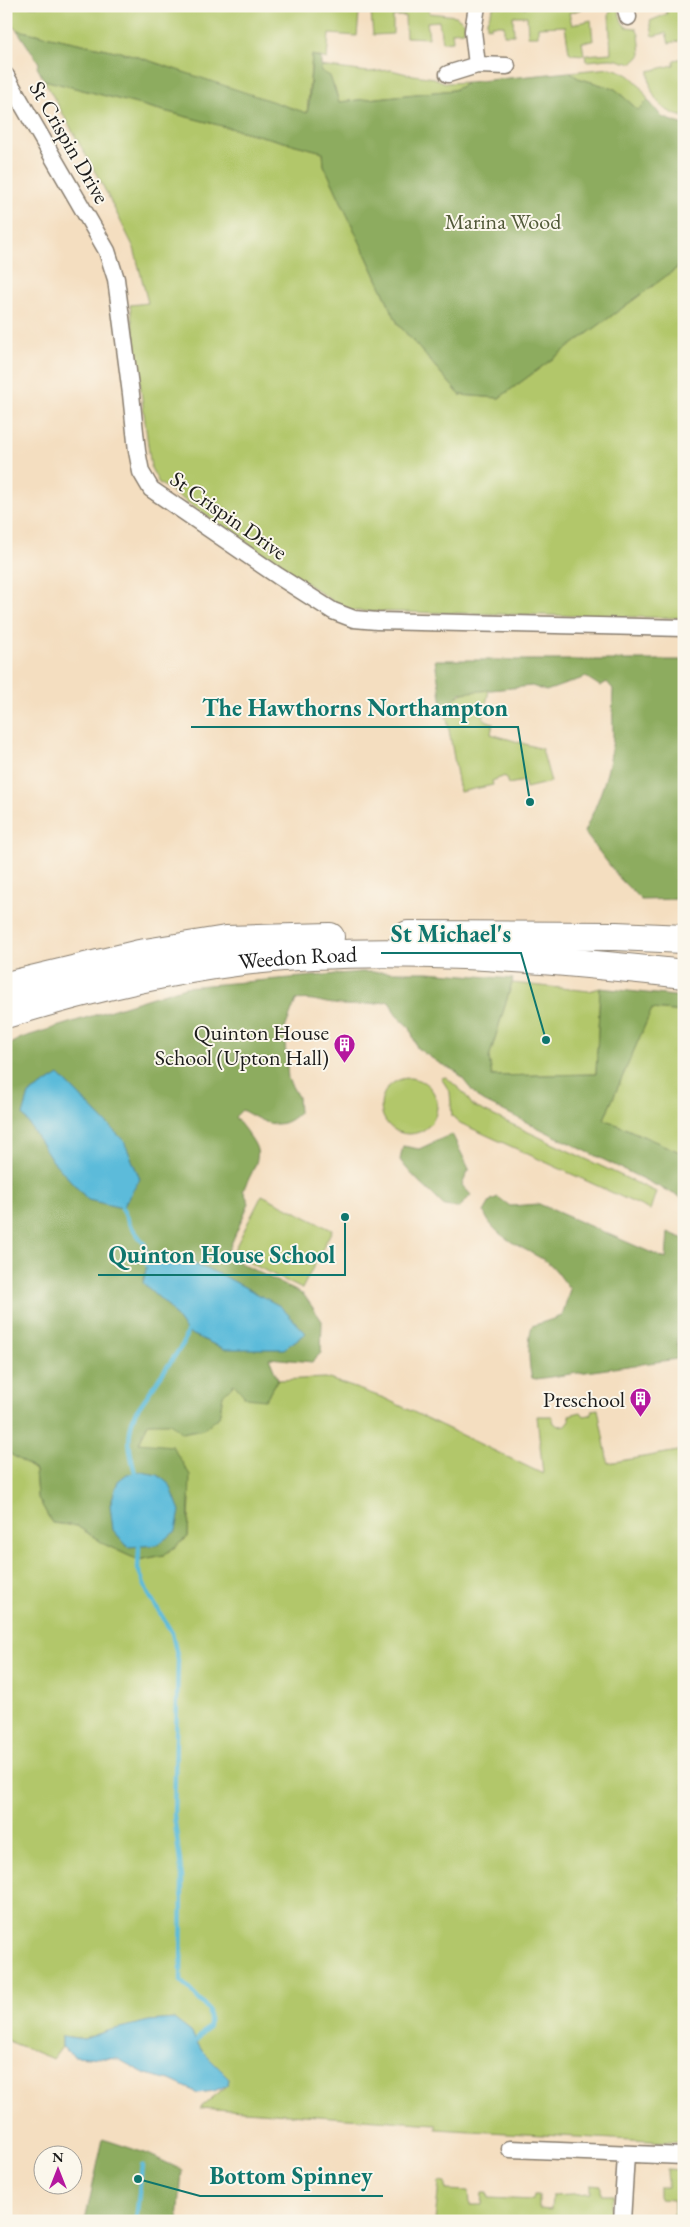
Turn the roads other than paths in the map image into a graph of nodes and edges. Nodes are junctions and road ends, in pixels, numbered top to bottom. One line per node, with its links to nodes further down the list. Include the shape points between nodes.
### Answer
1 (477, 6): 2 (street, via 473,31)
2 (477, 66): 3 (street); 4 (street)
3 (507, 66)
4 (448, 74)
5 (6, 76): 6 (street, St Crispin Drive, via 107,250 116,279 137,451 141,472 151,489 317,602 354,619)
6 (684, 628)
7 (684, 933): 8 (highway)
8 (654, 938): 9 (highway, Weedon Road); 11 (highway, Weedon Road, via 427,935 226,940 139,954)
9 (684, 940)
10 (684, 974): 12 (highway, Weedon Road, via 426,953 327,955 242,961 157,976)
11 (6, 986)
12 (6, 1014)
13 (510, 2149): 14 (street)
14 (626, 2155): 15 (street); 16 (street)
15 (684, 2156)
16 (622, 2221)

